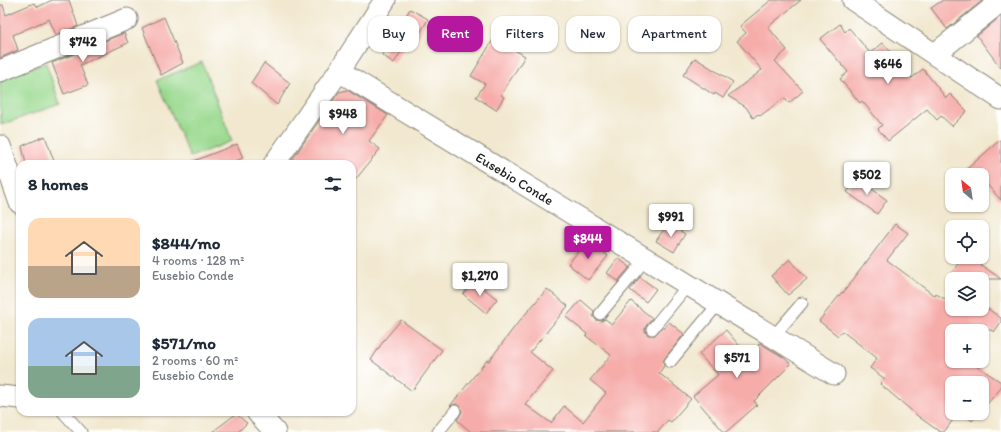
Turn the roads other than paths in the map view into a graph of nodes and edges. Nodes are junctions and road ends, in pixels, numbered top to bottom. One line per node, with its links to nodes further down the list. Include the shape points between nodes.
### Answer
1 (385, 0): 7 (street)
2 (853, 0): 5 (street)
3 (1001, 1): 5 (street)
4 (127, 19): 6 (street)
5 (935, 54): 8 (street)
6 (0, 71)
7 (338, 72): 10 (street); 12 (street, Eusebio Conde)
8 (1001, 99)
9 (0, 146): 11 (street)
10 (277, 160)
11 (16, 192)
12 (646, 259): 13 (street, Eusebio Conde); 16 (lane)
13 (688, 285): 15 (street, Eusebio Conde); 17 (lane)
14 (802, 303): 18 (lane)
15 (719, 304): 18 (street, Eusebio Conde); 19 (lane)
16 (600, 314)
17 (652, 329)
18 (773, 337): 20 (street, Eusebio Conde)
19 (670, 362)
20 (834, 374)
21 (0, 396): 22 (street)
22 (16, 398)
23 (455, 411): 28 (lane)
24 (67, 416): 26 (lane)
25 (261, 416): 27 (street)
26 (81, 432)
27 (275, 432)
28 (438, 432)

